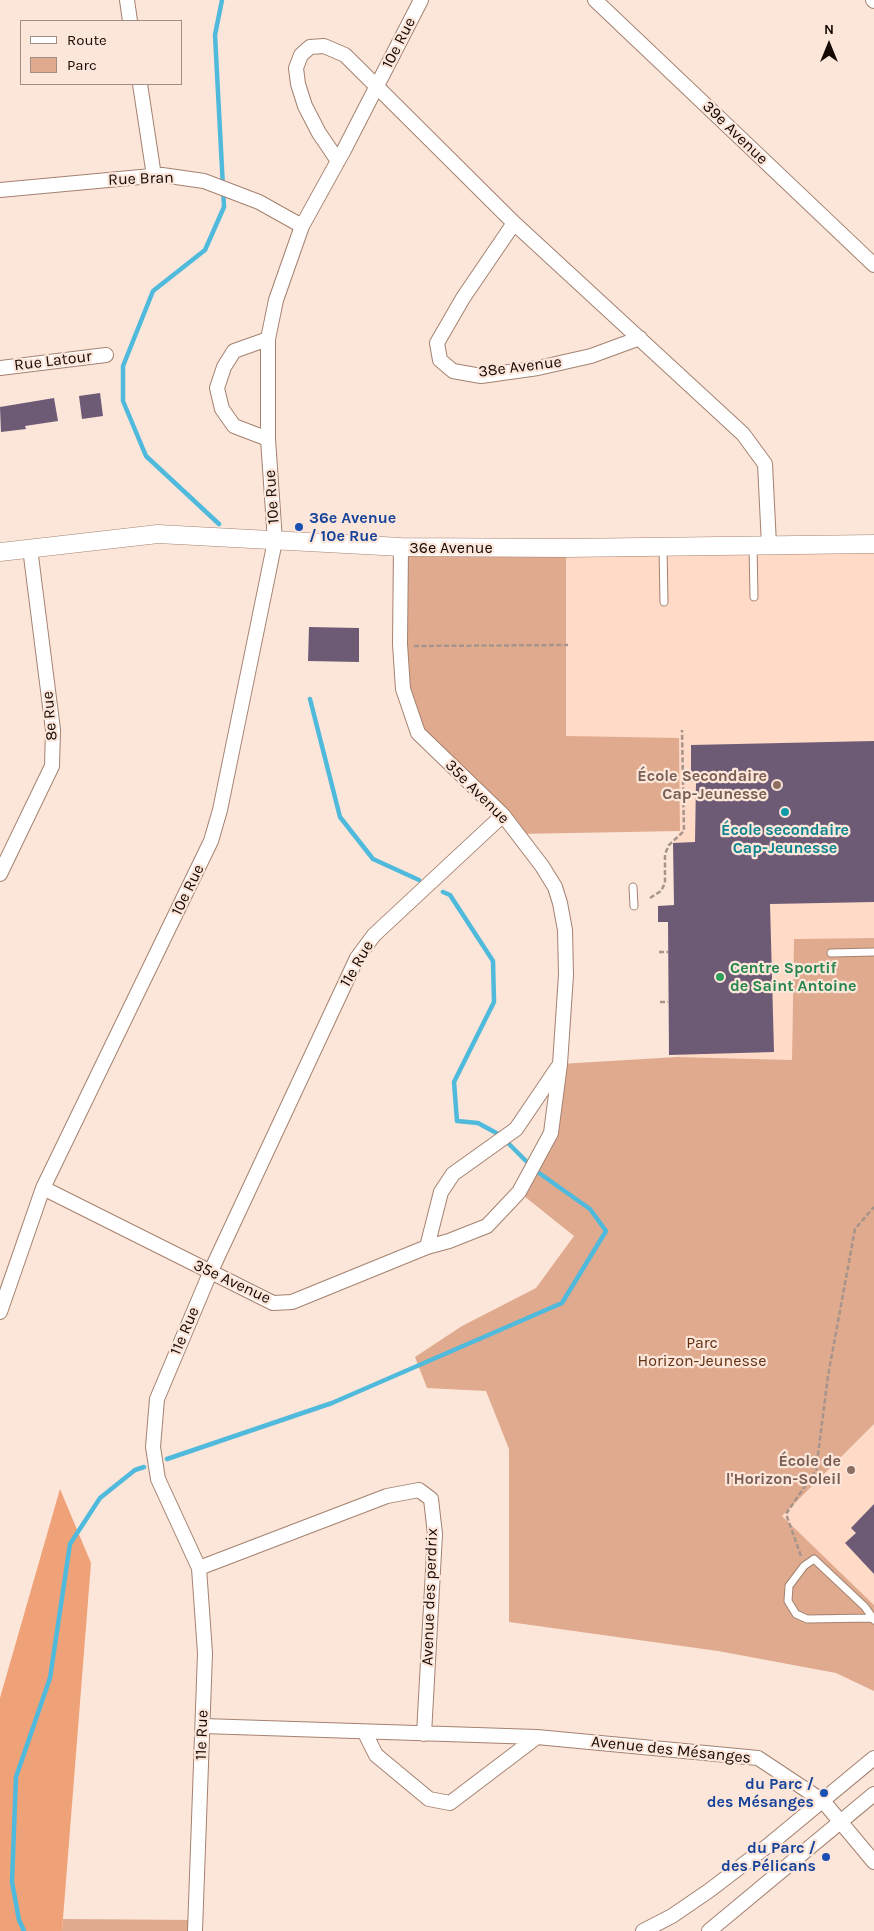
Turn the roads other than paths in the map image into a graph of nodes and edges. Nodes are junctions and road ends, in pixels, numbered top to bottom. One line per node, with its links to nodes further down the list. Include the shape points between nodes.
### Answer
1 (127, 0): 4 (street)
2 (421, 0): 6 (street, 10e Rue)
3 (595, 0): 12 (street, 39e Avenue)
4 (130, 20)
5 (140, 85): 8 (street)
6 (377, 86): 7 (street, 10e Rue); 7 (street, 10e Rue, via 345,55 324,46 310,47 300,55 296,68 298,84 316,126); 10 (street)
7 (338, 161): 11 (street, 10e Rue)
8 (154, 176): 9 (street, Rue Bran); 11 (street, Rue Bran, via 204,181 259,202)
9 (0, 190)
10 (514, 223): 13 (street); 13 (street, 38e Avenue, via 462,298 437,343 440,360 453,371 481,376 591,356)
11 (302, 226): 14 (street, 10e Rue, via 276,300)
12 (874, 266)
13 (640, 338): 20 (street, via 743,434 765,464)
14 (268, 339): 17 (street, 10e Rue); 17 (street, via 234,352 224,367 218,388 222,409 234,426)
15 (106, 354): 16 (street, Rue Latour)
16 (0, 368)
17 (268, 439): 18 (street, 10e Rue)
18 (275, 541): 21 (street, 36e Avenue); 23 (street, 36e Avenue, via 158,534); 34 (street, 10e Rue, via 211,841)
19 (874, 544): 20 (street, 36e Avenue)
20 (761, 545): 22 (street, 36e Avenue); 25 (lane)
21 (401, 547): 22 (street, 36e Avenue); 27 (street, 35e Avenue, via 403,689 418,733)
22 (663, 547): 26 (lane)
23 (30, 548): 24 (street, 36e Avenue); 28 (street, 8e Rue, via 53,730 52,766)
24 (0, 552)
25 (754, 597)
26 (664, 602)
27 (504, 815): 33 (street, 35e Avenue, via 542,866 560,902 565,930 566,975); 36 (street, 11e Rue, via 374,935 357,958)
28 (0, 874)
29 (634, 888): 30 (lane)
30 (634, 906)
31 (874, 952): 32 (lane)
32 (831, 953)
33 (560, 1064): 35 (street, via 516,1129 453,1174 442,1192); 35 (street, 35e Avenue, via 551,1133 519,1192 487,1226)
34 (43, 1188): 36 (street, 35e Avenue); 37 (street, 10e Rue)
35 (427, 1247): 36 (street, 35e Avenue, via 292,1302 273,1303)
36 (210, 1272): 38 (street, 11e Rue, via 157,1398 153,1447 158,1479)
37 (0, 1312)
38 (199, 1568): 40 (street, 11e Rue, via 205,1653); 42 (street, Avenue des perdrix, via 387,1496 419,1490 430,1499 435,1534)
39 (873, 1619): 39 (lane, via 807,1620 796,1614 788,1601 789,1586 804,1566 814,1559 865,1607)
40 (203, 1726): 41 (street, Avenue des Mésanges); 49 (street, 11e Rue)
41 (365, 1733): 42 (street, Avenue des Mésanges); 43 (street, via 376,1755 391,1768 429,1799 450,1803)
42 (424, 1734): 43 (street, Avenue des Mésanges)
43 (537, 1737): 46 (street, Avenue des Mésanges, via 758,1758)
44 (874, 1758): 46 (street)
45 (874, 1794): 47 (street)
46 (823, 1802): 47 (street, Avenue des Mésanges); 50 (street, via 710,1890)
47 (840, 1822): 48 (street, Avenue des Mésanges); 51 (street)
48 (874, 1862)
49 (195, 1931)
50 (643, 1931)
51 (709, 1931)

